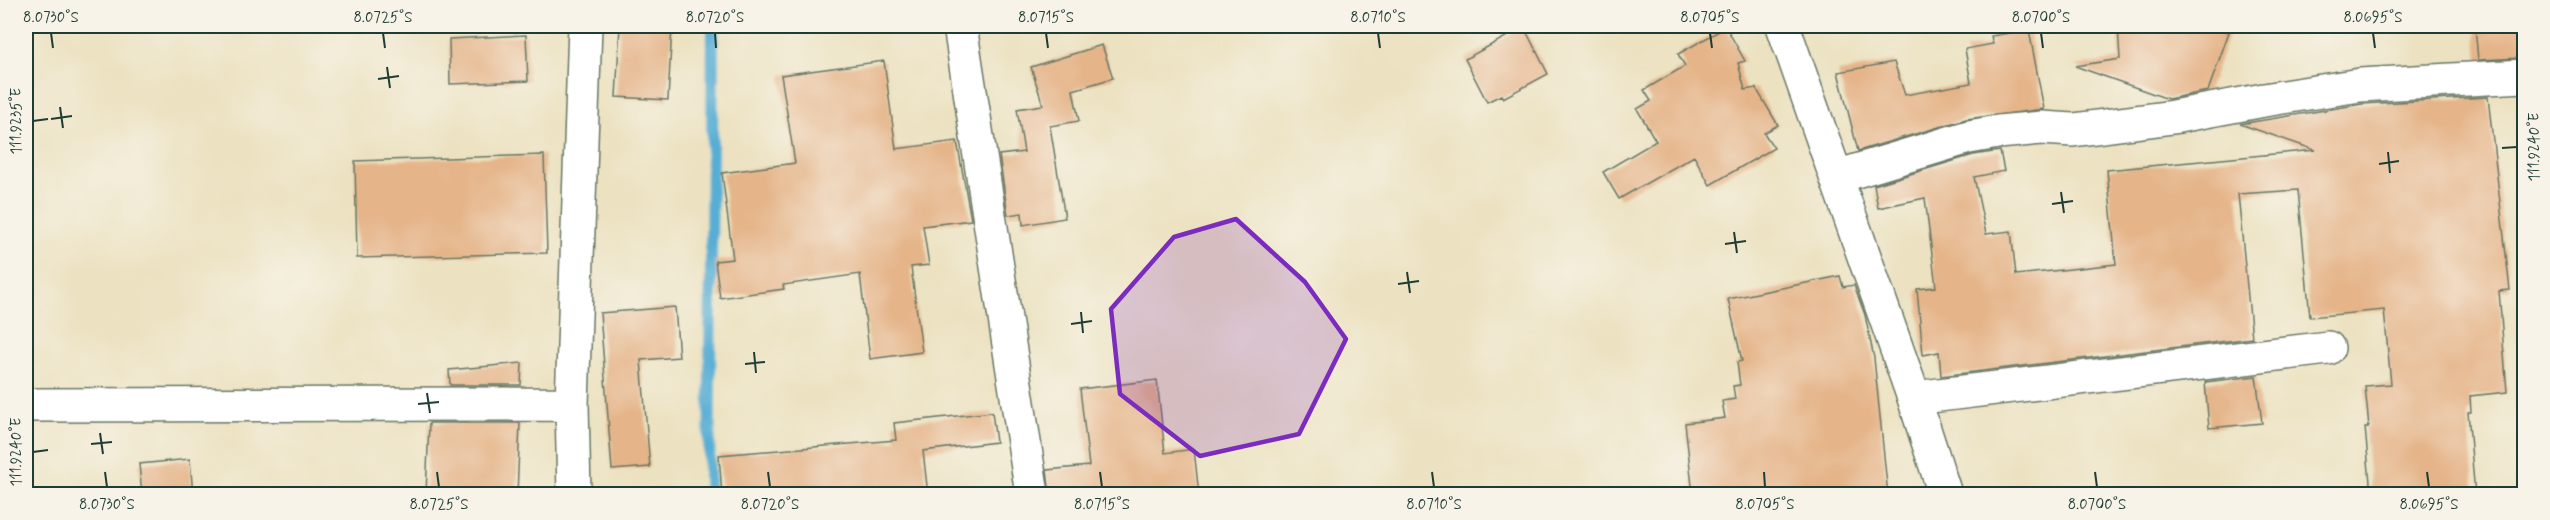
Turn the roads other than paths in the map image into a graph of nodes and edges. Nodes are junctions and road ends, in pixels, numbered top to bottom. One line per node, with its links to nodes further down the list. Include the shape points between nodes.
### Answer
1 (585, 26): 8 (street)
2 (960, 26): 11 (street)
3 (1783, 26): 5 (street)
4 (2524, 76): 5 (street, via 2360,85 2084,129 1998,132)
5 (1836, 177): 7 (street)
6 (2328, 348): 7 (street)
7 (1914, 398): 12 (street)
8 (572, 404): 9 (street); 10 (street)
9 (26, 405)
10 (573, 495)
11 (1032, 495)
12 (1945, 495)

